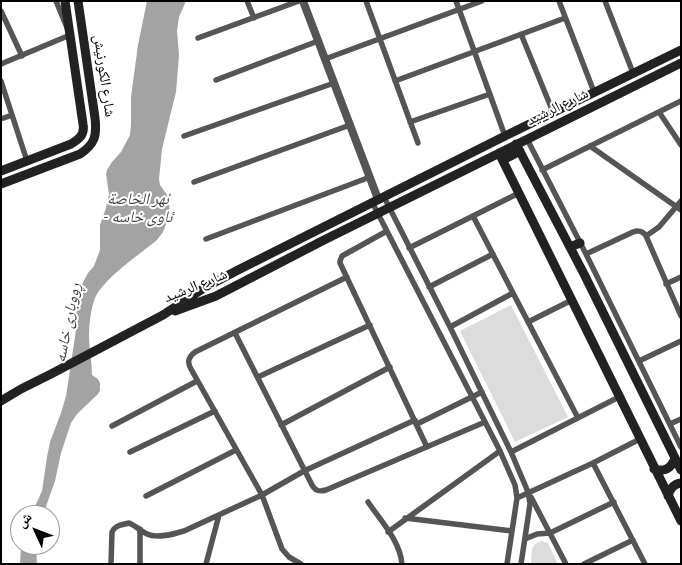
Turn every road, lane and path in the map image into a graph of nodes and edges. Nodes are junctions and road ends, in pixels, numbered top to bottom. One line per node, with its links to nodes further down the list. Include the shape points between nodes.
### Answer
1 (56, 1): 17 (street)
2 (64, 1): 17 (main road, شارع الكورنيش)
3 (78, 1): 56 (main road, شارع الكورنيش, via 95,138 80,154)
4 (247, 1): 14 (street)
5 (299, 1): 14 (street)
6 (303, 1): 20 (street)
7 (366, 1): 19 (street)
8 (456, 1): 12 (street)
9 (482, 1): 12 (street)
10 (559, 1): 15 (street)
11 (606, 2): 28 (street)
12 (460, 10): 19 (street); 22 (street)
13 (1, 11): 23 (street)
14 (254, 18): 18 (street)
15 (565, 18): 16 (street); 34 (street)
16 (521, 34): 22 (street); 37 (street)
17 (70, 35): 23 (street); 51 (main road, شارع الكورنيش, via 83,132 70,144)
18 (198, 38)
19 (380, 39): 24 (street); 32 (street)
20 (318, 41): 24 (street); 30 (street)
21 (681, 50): 25 (main road, شارع الرشيد)
22 (474, 51): 32 (street); 35 (street)
23 (22, 56): 27 (street)
24 (325, 60): 33 (street)
25 (656, 62): 28 (main road, شارع الرشيد); 29 (main road)
26 (681, 63): 29 (main road, شارع الرشيد)
27 (1, 64)
28 (633, 73): 34 (main road, شارع الرشيد)
29 (662, 73): 45 (main road, شارع الرشيد)
30 (216, 80)
31 (1, 81): 39 (street)
32 (395, 81): 41 (street)
33 (334, 83): 42 (street); 43 (street)
34 (594, 92): 37 (main road, شارع الرشيد)
35 (490, 94): 41 (street); 44 (street)
36 (681, 101): 38 (street)
37 (553, 112): 44 (main road, شارع الرشيد)
38 (659, 112): 47 (street); 48 (street)
39 (12, 115): 40 (street); 51 (street)
40 (1, 119)
41 (410, 122): 46 (street)
42 (350, 125): 54 (street); 55 (street)
43 (184, 136)
44 (505, 136): 58 (main road, شارع الرشيد)
45 (527, 139): 49 (main road, شارع الرشيد); 52 (street)
46 (418, 143)
47 (681, 145)
48 (590, 146): 52 (street); 59 (street)
49 (518, 148): 50 (main road, شارع الرشيد); 67 (main road)
50 (501, 157): 57 (main road); 60 (main road, شارع الرشيد)
51 (27, 161): 53 (main road, شارع الكورنيش)
52 (542, 170): 66 (street)
53 (1, 171)
54 (370, 177): 58 (street); 65 (street)
55 (194, 182)
56 (1, 184)
57 (519, 193): 62 (street); 78 (main road)
58 (378, 199): 60 (street); 61 (street); 79 (main road, شارع الرشيد, via 204,288)
59 (679, 206): 64 (street, via 659,228)
60 (389, 208): 61 (main road, شارع الرشيد); 68 (street)
61 (378, 213): 63 (street); 79 (main road, شارع الرشيد, via 216,296)
62 (473, 216): 68 (street); 69 (street)
63 (387, 231): 72 (street); 73 (street, via 342,256 340,263)
64 (646, 236): 70 (street, via 636,231); 75 (street)
65 (206, 239)
66 (580, 242): 67 (main road); 70 (street)
67 (570, 247): 111 (main road)
68 (409, 248): 71 (street)
69 (493, 254): 76 (street); 77 (street)
70 (586, 254): 86 (street)
71 (413, 255): 72 (street); 76 (street)
72 (402, 261): 93 (street)
73 (347, 277): 82 (street); 84 (street)
74 (681, 278): 75 (street)
75 (666, 284): 80 (street)
76 (430, 287): 83 (street)
77 (513, 293): 81 (street); 83 (street)
78 (572, 300): 81 (street); 94 (main road)
79 (163, 315): 90 (main road)
80 (681, 316)
81 (528, 322): 97 (street)
82 (370, 325): 87 (street); 88 (street)
83 (450, 327): 91 (street)
84 (235, 332): 88 (street); 89 (street, via 191,355 188,365)
85 (681, 341): 86 (street)
86 (639, 361): 101 (street)
87 (390, 367): 99 (street); 102 (street)
88 (258, 377): 102 (street)
89 (197, 381): 96 (street); 103 (street)
90 (21, 389): 92 (main road); 95 (main road)
91 (482, 392): 93 (street); 110 (street)
92 (1, 394)
93 (472, 397): 99 (street); 100 (street)
94 (619, 397): 97 (street); 104 (main road)
95 (1, 401)
96 (215, 411): 107 (street); 109 (street)
97 (578, 418): 110 (street)
98 (681, 419): 101 (street)
99 (416, 422): 105 (street); 115 (street)
100 (485, 422): 105 (street); 108 (street)
101 (670, 424): 106 (street)
102 (281, 425): 115 (street)
103 (112, 426)
104 (640, 439): 112 (street); 113 (main road)
105 (427, 447): 115 (street, via 322,492 314,488)
106 (681, 447)
107 (236, 450): 118 (street); 119 (street)
108 (500, 451): 121 (street, via 515,485); 125 (street)
109 (130, 452)
110 (511, 452): 117 (street)
111 (675, 458): 113 (main road, via 668,469); 114 (main road)
112 (593, 463): 117 (street); 123 (street)
113 (654, 469): 120 (main road)
114 (681, 470)
115 (304, 471): 118 (street)
116 (681, 483): 120 (main road, via 672,486)
117 (528, 492): 121 (street); 130 (street); 131 (street, via 530,503)
118 (262, 495): 124 (street); 136 (street, via 282,549)
119 (146, 496)
120 (668, 496): 126 (main road)
121 (517, 498): 128 (street)
122 (368, 502): 129 (street)
123 (614, 502): 130 (street); 132 (street)
124 (219, 515): 127 (street, via 173,534 152,536); 135 (street)
125 (405, 518): 128 (street); 129 (street)
126 (681, 521)
127 (140, 529): 133 (street, via 129,523 113,528); 134 (street)
128 (512, 531): 138 (street)
129 (388, 532): 137 (street, via 401,555)
130 (550, 533): 131 (street); 140 (street)
131 (525, 539): 139 (street)
132 (633, 540): 141 (street); 142 (street)
133 (112, 564)
134 (140, 564)
135 (206, 564)
136 (301, 564)
137 (402, 564)
138 (507, 564)
139 (521, 564)
140 (566, 564)
141 (584, 564)
142 (646, 564)

